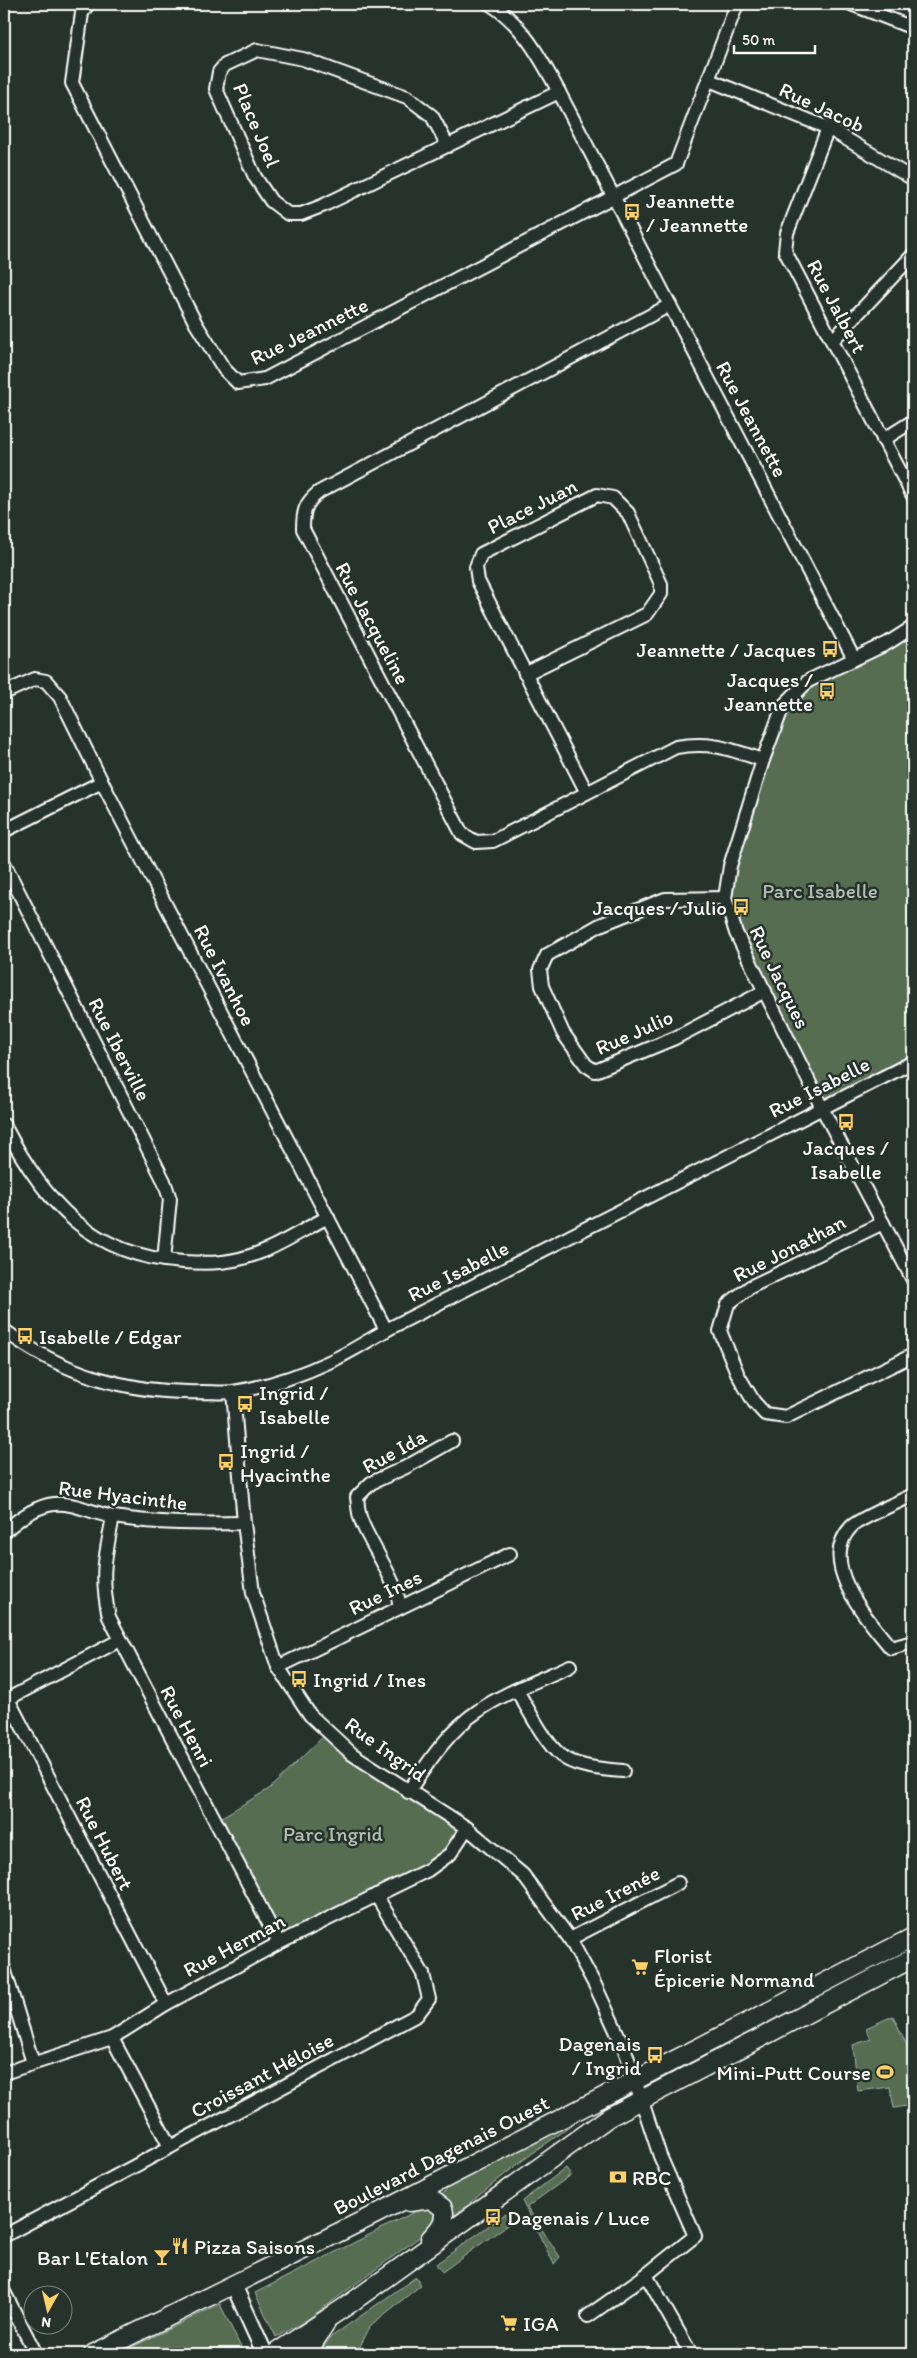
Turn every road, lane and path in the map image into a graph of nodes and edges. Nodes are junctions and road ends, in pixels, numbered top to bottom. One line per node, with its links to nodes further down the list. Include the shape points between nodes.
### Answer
1 (88, 4): 11 (street, Rue Jeannette, via 82,13 72,83 196,324 224,369 238,383 265,379)
2 (490, 4): 7 (street, Rue Jeannette, via 508,15 536,51)
3 (737, 4): 6 (street, Rue Jeannette)
4 (852, 4): 5 (street)
5 (913, 28)
6 (709, 80): 8 (street, Rue Jacob); 11 (street, Rue Jeannette, via 676,164)
7 (559, 92): 9 (street, Place Joel); 11 (street, Rue Jeannette)
8 (828, 128): 10 (street, Rue Jacob); 14 (street, Rue Jalbert, via 787,233 786,251)
9 (448, 146): 9 (street, Place Joel, via 432,116 406,97 303,59 257,50 225,65 219,72 216,88 255,177 271,201 288,214 301,214 322,206)
10 (913, 179)
11 (614, 197): 13 (street, Rue Jeannette)
12 (913, 255): 14 (street)
13 (670, 305): 19 (street, Rue Jeannette); 24 (street, Rue Jacqueline, via 319,492 307,502 303,513 303,528 315,555 462,834 476,842 493,841)
14 (833, 340): 16 (street, Rue Jalbert)
15 (913, 421): 16 (street)
16 (883, 440): 17 (street, Rue Jalbert)
17 (913, 496)
18 (913, 627): 19 (street, Rue Jacques)
19 (854, 659): 22 (street, Rue Jacques, via 808,681 793,694 776,721)
20 (525, 674): 20 (street, Place Juan, via 647,614 661,594 661,584 628,513 614,498 597,495 481,554 476,567 478,581); 24 (street, Place Juan)
21 (4, 693): 23 (street, Rue Ivanhoe, via 35,679 46,681 54,688)
22 (763, 760): 24 (street, Rue Jacqueline, via 714,744 698,743 676,747); 27 (street, Rue Jacques, via 730,866)
23 (102, 782): 25 (street); 32 (street, Rue Ivanhoe)
24 (586, 792)
25 (4, 831)
26 (4, 863): 34 (street, Rue Iberville, via 164,1181 170,1199)
27 (725, 898): 28 (street, Rue Jacques, via 736,933); 28 (street, Rue Julio, via 665,899 600,925 547,955 540,970 542,986 563,1034 595,1072 675,1038)
28 (765, 990): 30 (street, Rue Jacques)
29 (913, 1062): 30 (street, Rue Isabelle)
30 (822, 1108): 33 (street, Rue Jacques); 36 (street, Rue Isabelle)
31 (4, 1125): 34 (street, via 37,1183 57,1206 103,1241 135,1254)
32 (328, 1217): 34 (street, via 261,1252 227,1262); 36 (street, Rue Ivanhoe)
33 (883, 1223): 35 (street, Rue Jacques); 38 (street, Rue Jonathan, via 750,1287 728,1304 720,1330 738,1375 754,1402 765,1414 786,1417)
34 (164, 1260)
35 (913, 1280)
36 (386, 1330): 39 (street, Rue Isabelle, via 332,1361 283,1380)
37 (6, 1337): 39 (street, Rue Isabelle, via 79,1373 114,1383 167,1393)
38 (913, 1355)
39 (233, 1392): 43 (street, Rue Ingrid)
40 (452, 1441): 46 (street, Rue Ida, via 371,1483 357,1497 360,1519 394,1587)
41 (913, 1495): 48 (street, via 852,1526 838,1549 839,1564 850,1590 866,1618 890,1648)
42 (113, 1517): 43 (street, Rue Hyacinthe, via 183,1524); 44 (street, Rue Hyacinthe, via 54,1504 38,1509); 47 (street, Rue Henri, via 102,1572 103,1590 109,1617)
43 (244, 1522): 49 (street, Rue Ingrid, via 253,1593)
44 (4, 1532)
45 (510, 1554): 46 (street, Rue Ines)
46 (399, 1608): 49 (street, Rue Ines)
47 (120, 1640): 52 (street); 59 (street, Rue Henri)
48 (913, 1642)
49 (278, 1666): 54 (street, Rue Ingrid, via 310,1715 352,1754)
50 (570, 1666): 51 (street)
51 (517, 1691): 53 (street, via 550,1744 566,1759 605,1770); 54 (street, via 478,1711 454,1732)
52 (6, 1700): 62 (street, Rue Hubert)
53 (623, 1771)
54 (408, 1792): 55 (street, Rue Ingrid)
55 (467, 1828): 57 (street, Rue Herman, via 450,1854 428,1870); 58 (street, Rue Ingrid, via 523,1875)
56 (678, 1883): 58 (street, Rue Irenée)
57 (376, 1895): 59 (street, Rue Herman); 68 (street, Croissant Héloise, via 423,1974 429,1999 417,2016)
58 (570, 1939): 66 (street, Rue Ingrid, via 607,2010)
59 (279, 1943): 62 (street, Rue Herman)
60 (911, 1947): 66 (main road, Boulevard Dagenais Ouest); 67 (main road, Boulevard Dagenais Ouest)
61 (4, 1968): 64 (street)
62 (166, 2004): 63 (street, Rue Herman)
63 (112, 2038): 64 (street, Rue Herman); 68 (street)
64 (34, 2062): 65 (street, Rue Herman)
65 (4, 2073)
66 (635, 2080): 67 (street, Rue Ingrid); 69 (main road, Boulevard Dagenais Ouest)
67 (641, 2099): 71 (main road, Boulevard Dagenais Ouest, via 595,2126); 72 (street, Rue Ingrid, via 663,2163 695,2236)
68 (170, 2147): 70 (street, Croissant Héloise)
69 (396, 2204): 71 (main road, via 431,2199 443,2208 442,2224); 73 (main road, Boulevard Dagenais Ouest)
70 (4, 2236)
71 (414, 2258): 76 (main road, Boulevard Dagenais Ouest)
72 (646, 2275): 75 (street); 82 (street)
73 (234, 2286): 78 (main road, Boulevard Dagenais Ouest); 79 (street)
74 (4, 2292): 77 (street)
75 (588, 2316)
76 (329, 2318): 80 (main road, Boulevard Dagenais Ouest); 81 (main road)
77 (36, 2354)
78 (93, 2354)
79 (265, 2354)
80 (274, 2354)
81 (306, 2354)
82 (691, 2354)

